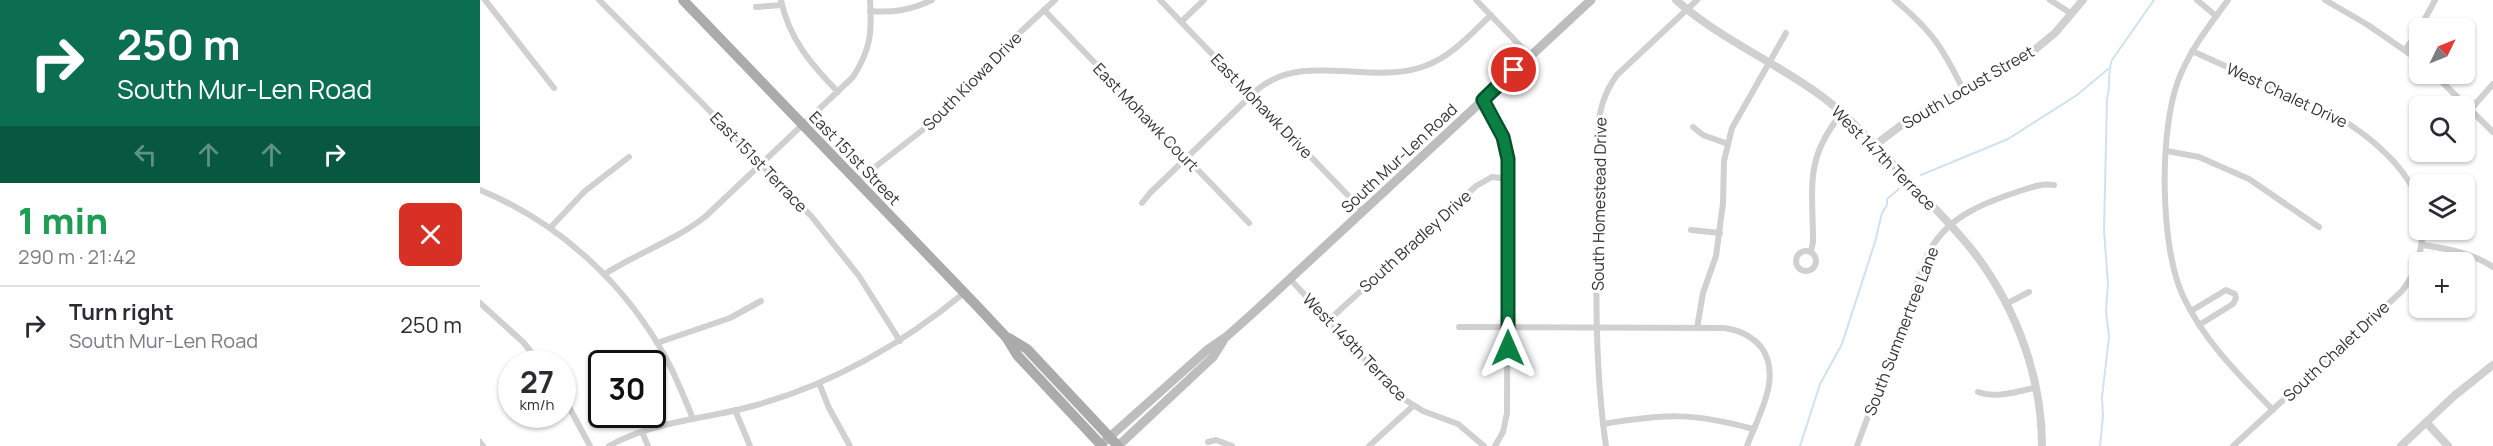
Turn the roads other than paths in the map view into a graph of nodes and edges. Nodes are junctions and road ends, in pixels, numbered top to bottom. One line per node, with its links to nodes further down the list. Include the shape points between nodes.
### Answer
1 (485, 0): 39 (street)
2 (599, 0): 56 (street, East 151st Terrace)
3 (683, 0): 48 (main road, East 151st Street)
4 (870, 0): 24 (street)
5 (932, 0): 24 (street, via 892,13)
6 (1055, 0): 22 (street, South Kiowa Drive)
7 (1160, 0): 29 (street, East Mohawk Drive)
8 (1204, 0): 29 (street)
9 (1476, 0): 26 (street)
10 (1591, 0): 35 (main road, South Mur-Len Road)
11 (1676, 0): 23 (street, West 147th Terrace)
12 (1697, 0): 23 (street, South Homestead Drive)
13 (1895, 0): 40 (street, via 1936,39)
14 (2050, 0): 25 (street)
15 (2084, 0): 25 (street, South Locust Street)
16 (2197, 0): 27 (street)
17 (2228, 0): 27 (street)
18 (2325, 0): 32 (street)
19 (2435, 0): 28 (street)
20 (781, 2): 21 (street); 41 (street, via 802,54)
21 (756, 8)
22 (1044, 10): 55 (street, East Mohawk Court); 58 (street, South Kiowa Drive, via 999,52 942,115)
23 (1687, 10): 36 (street, West 147th Terrace); 86 (street, South Homestead Drive, via 1617,75 1600,107)
24 (870, 11): 41 (street, via 867,52 853,77)
25 (2072, 14): 40 (street, South Locust Street, via 2032,52)
26 (1491, 15): 35 (street); 42 (street, via 1452,51 1425,66 1394,73 1294,71 1274,78)
27 (2216, 16): 33 (street)
28 (2426, 18)
29 (1181, 22): 42 (street, East Mohawk Drive)
30 (1786, 33): 36 (street)
31 (2409, 44): 32 (street)
32 (2405, 50): 34 (street)
33 (2192, 51): 53 (street, via 2173,97); 59 (street, West Chalet Drive, via 2338,117 2369,138)
34 (2409, 53)
35 (1530, 56): 44 (main road, South Mur-Len Road)
36 (1768, 64): 46 (street, West 147th Terrace); 51 (street, via 1739,114)
37 (2445, 84): 43 (street)
38 (2493, 84): 45 (street)
39 (554, 88)
40 (1964, 91): 52 (street, South Locust Street, via 1911,118)
41 (838, 92): 48 (street)
42 (1252, 95): 55 (street); 63 (street, East Mohawk Drive)
43 (2457, 96)
44 (1483, 100): 57 (street, via 1503,137); 63 (main road, South Mur-Len Road)
45 (2475, 104)
46 (1842, 113): 52 (street, West 147th Terrace); 72 (street, via 1822,140 1814,163)
47 (2475, 113): 50 (street)
48 (804, 125): 56 (street); 58 (main road, East 151st Street)
49 (1693, 127): 51 (street)
50 (2493, 132)
51 (1728, 144): 69 (street)
52 (1875, 145): 65 (street, West 147th Terrace)
53 (2167, 151): 66 (street, via 2199,157 2248,179); 81 (street, via 2170,252)
54 (629, 157): 67 (street, via 585,190)
55 (1186, 159): 62 (street); 64 (street, East Mohawk Court)
56 (762, 165): 74 (street, via 693,226); 90 (street, East 151st Terrace, via 840,250)
57 (1508, 179): 82 (street, South Bradley Drive, via 1492,177 1476,186); 85 (street)
58 (858, 182): 77 (main road, East 151st Street)
59 (2409, 184)
60 (2054, 185): 65 (street, South Summertree Lane, via 2028,188 1976,207)
61 (480, 190): 67 (street)
62 (1142, 203)
63 (1363, 211): 75 (main road, South Mur-Len Road)
64 (1249, 223)
65 (1950, 225): 80 (street, West 147th Terrace, via 1975,255); 123 (street, South Summertree Lane, via 1927,256)
66 (2319, 227)
67 (550, 228): 74 (street)
68 (1691, 230): 69 (street)
69 (1719, 233): 87 (street)
70 (2422, 240): 71 (street)
71 (2422, 245): 73 (street, via 2464,252); 99 (street, South Chalet Drive, via 2412,275 2401,292)
72 (1810, 252)
73 (2493, 267)
74 (605, 274): 91 (street)
75 (1290, 279): 82 (street, West 149th Terrace); 89 (main road, South Mur-Len Road)
76 (2029, 292): 80 (street)
77 (964, 293): 88 (main road, East 151st Street); 90 (street)
78 (761, 301): 91 (street, via 730,318)
79 (480, 303): 92 (street)
80 (2006, 304): 95 (street, West 147th Terrace, via 2024,342)
81 (2191, 311): 83 (street); 83 (street, via 2226,290 2235,294 2233,304)
82 (1329, 320): 97 (street, West 149th Terrace, via 1390,387)
83 (2199, 325): 99 (street, via 2219,354)
84 (1459, 327): 85 (street)
85 (1508, 327): 86 (street); 120 (street, via 1507,413)
86 (1597, 328): 87 (street); 103 (street, South Homestead Drive)
87 (1697, 328): 104 (street, via 1738,331 1763,350 1770,375)
88 (1006, 337): 106 (main road, East 151st Street, via 1027,349); 115 (main road, East 151st Street, via 1017,355)
89 (1226, 337): 106 (main road, South Mur-Len Road); 116 (main road, South Mur-Len Road, via 1213,357)
90 (900, 341): 94 (street)
91 (657, 344): 100 (street)
92 (529, 350)
93 (2493, 365): 102 (street)
94 (819, 383): 98 (street); 114 (street)
95 (2036, 388): 96 (street, via 1997,395); 124 (street, West 147th Terrace)
96 (1978, 392)
97 (1413, 406): 118 (street); 119 (street, West 149th Terrace, via 1458,424)
98 (735, 410): 100 (street); 113 (street)
99 (2272, 410): 125 (street, South Chalet Drive)
100 (693, 419): 105 (street)
101 (576, 420): 110 (street)
102 (2427, 422): 126 (street); 127 (street)
103 (1603, 424): 104 (street, via 1687,415); 121 (street, South Homestead Drive)
104 (1754, 429): 122 (street)
105 (642, 432): 111 (street); 112 (street)
106 (1110, 437): 115 (main road, South Mur-Len Road); 116 (main road, East 151st Street)
107 (480, 442): 109 (street)
108 (1208, 442): 117 (street, via 1216,440)
109 (483, 446)
110 (590, 446)
111 (609, 446)
112 (648, 446)
113 (750, 446)
114 (850, 446)
115 (1100, 446)
116 (1118, 446)
117 (1232, 446)
118 (1370, 446)
119 (1484, 446)
120 (1495, 446)
121 (1606, 446)
122 (1747, 446)
123 (1857, 446)
124 (2042, 446)
125 (2233, 446)
126 (2401, 446)
127 (2448, 446)

